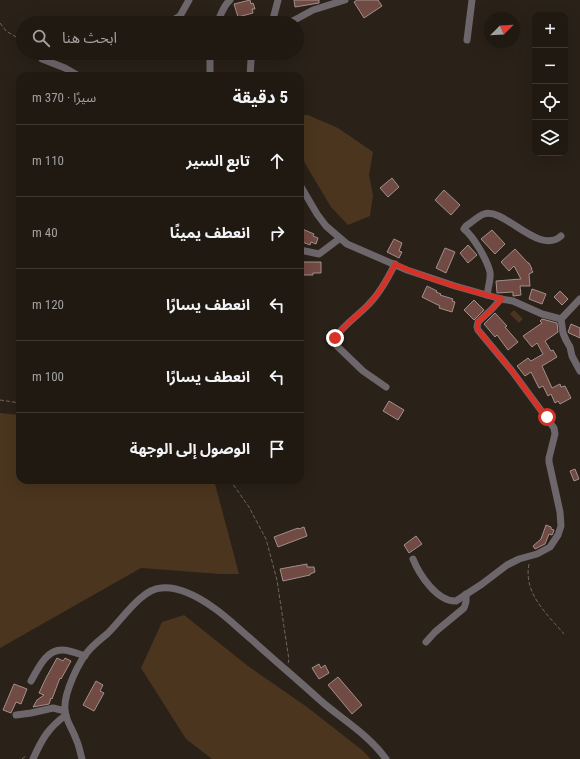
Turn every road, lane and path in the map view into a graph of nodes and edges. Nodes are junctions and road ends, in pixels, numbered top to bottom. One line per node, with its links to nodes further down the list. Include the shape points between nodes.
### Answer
1 (189, 0): 6 (street)
2 (230, 0): 7 (street)
3 (278, 0): 8 (street)
4 (345, 0): 9 (street)
5 (472, 0): 12 (street)
6 (180, 16)
7 (220, 16)
8 (274, 16)
9 (302, 16)
10 (0, 23): 11 (path, via 6,31)
11 (16, 37)
12 (467, 40)
13 (45, 60): 16 (street)
14 (210, 60): 17 (street)
15 (251, 60): 18 (street)
16 (72, 72)
17 (210, 72)
18 (250, 72)
19 (304, 192): 21 (street, via 316,214)
20 (561, 236): 24 (street, via 558,239 538,239 491,214 485,214 466,226 464,229 477,244 490,274)
21 (339, 238): 22 (street, via 319,254); 23 (street, via 346,244)
22 (304, 251)
23 (395, 264): 24 (street, via 455,286); 29 (street, via 369,304 339,330 335,338 337,346)
24 (487, 294): 25 (street)
25 (502, 299): 27 (street); 33 (street, via 478,322 478,330 512,371 555,431 549,462 561,526 550,547)
26 (580, 299): 27 (street)
27 (561, 319): 28 (street, via 572,356)
28 (580, 371)
29 (386, 387)
30 (0, 400): 31 (path)
31 (16, 402)
32 (233, 484): 39 (path, via 266,539 277,580 289,660)
33 (535, 554): 35 (street, via 507,565); 36 (path, via 529,564 530,587 534,597)
34 (413, 560): 35 (street, via 417,570 435,592 452,601)
35 (466, 594): 37 (street, via 464,608)
36 (564, 634)
37 (426, 642)
38 (85, 656): 39 (street, via 140,598 154,590 170,588 186,592 214,608); 40 (street, via 63,650 51,652); 41 (street, via 67,691)
39 (287, 671): 45 (street, via 360,731)
40 (31, 682)
41 (66, 713): 42 (street, via 50,708); 43 (street, via 44,736); 44 (street)
42 (16, 715)
43 (33, 759)
44 (82, 759)
45 (386, 759)

